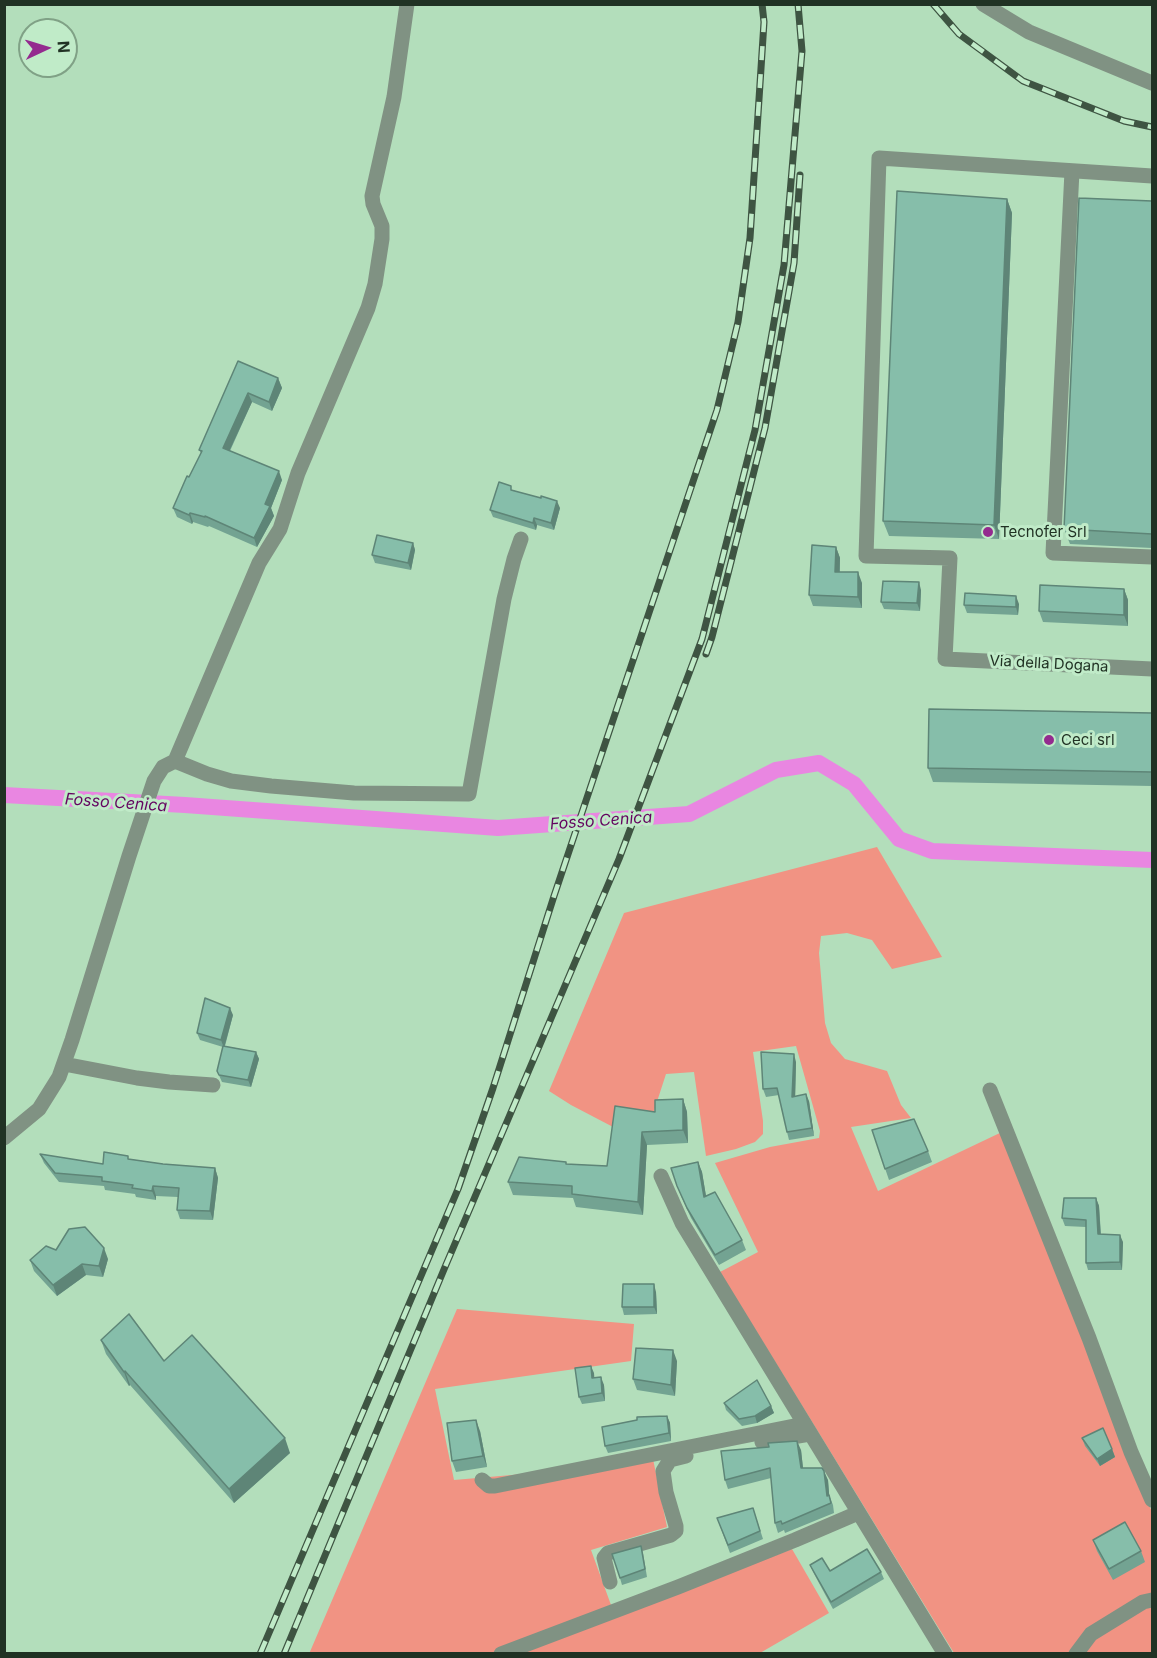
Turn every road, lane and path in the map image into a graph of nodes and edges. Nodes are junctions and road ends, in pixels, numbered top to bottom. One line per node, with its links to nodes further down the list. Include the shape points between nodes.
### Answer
1 (407, 4): 9 (street, via 394,96 372,196 382,238 368,308 298,473 280,529 260,563)
2 (983, 4): 3 (street, via 1029,32)
3 (1152, 83)
4 (1072, 171): 5 (street); 7 (street, via 1053,553); 8 (street, Via della Dogana, via 879,158 866,556 950,558 945,659)
5 (1152, 176)
6 (521, 539): 9 (street, via 504,598 468,794 354,794 253,784 207,774)
7 (1152, 557)
8 (1152, 669)
9 (175, 761): 10 (street, via 163,768 154,781)
10 (63, 1064): 11 (street, via 137,1078); 13 (street, via 39,1108)
11 (213, 1085)
12 (990, 1090): 17 (street)
13 (4, 1138)
14 (661, 1176): 15 (street, via 682,1223)
15 (807, 1429): 16 (street, via 495,1486); 18 (street); 19 (street, via 670,1460 663,1479 676,1531 608,1553 604,1558)
16 (482, 1480)
17 (1152, 1500)
18 (858, 1513): 21 (street, via 678,1587); 22 (street)
19 (610, 1582)
20 (1152, 1600): 23 (street, via 1091,1634)
21 (501, 1653)
22 (945, 1653)
23 (1076, 1653)

